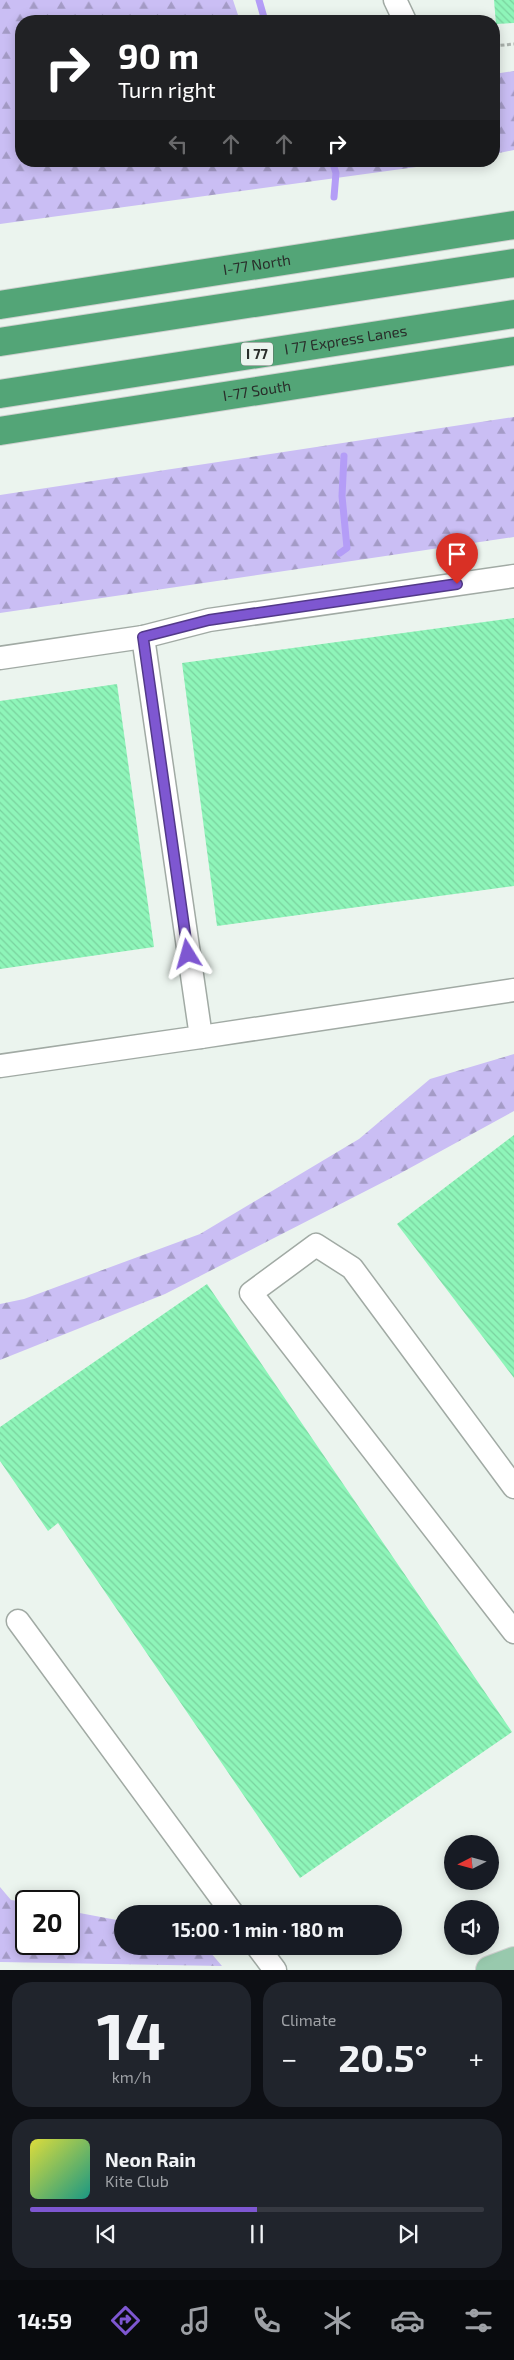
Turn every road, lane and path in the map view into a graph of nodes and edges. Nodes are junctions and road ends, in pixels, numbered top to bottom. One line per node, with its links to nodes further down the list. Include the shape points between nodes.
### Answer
1 (395, 0): 2 (lane)
2 (402, 15)
3 (514, 44): 4 (path)
4 (500, 45)
5 (514, 225): 7 (highway, I-77 North)
6 (514, 263): 9 (highway)
7 (0, 305)
8 (514, 314): 11 (highway, I 77 Express Lanes / I 77)
9 (0, 342)
10 (514, 352): 12 (highway, I-77 South)
11 (0, 394)
12 (0, 431)
13 (514, 576): 14 (lane, via 209,620)
14 (143, 637): 15 (lane); 17 (lane)
15 (0, 658)
16 (514, 990): 17 (lane)
17 (201, 1037): 18 (lane)
18 (0, 1066)
19 (514, 1487): 21 (lane, via 352,1268 316,1245 251,1293)
20 (18, 1621): 22 (lane)
21 (514, 1632)
22 (226, 1905)
23 (264, 1955): 25 (lane)
24 (514, 1961): 26 (main road)
25 (275, 1970)
26 (490, 1970)

